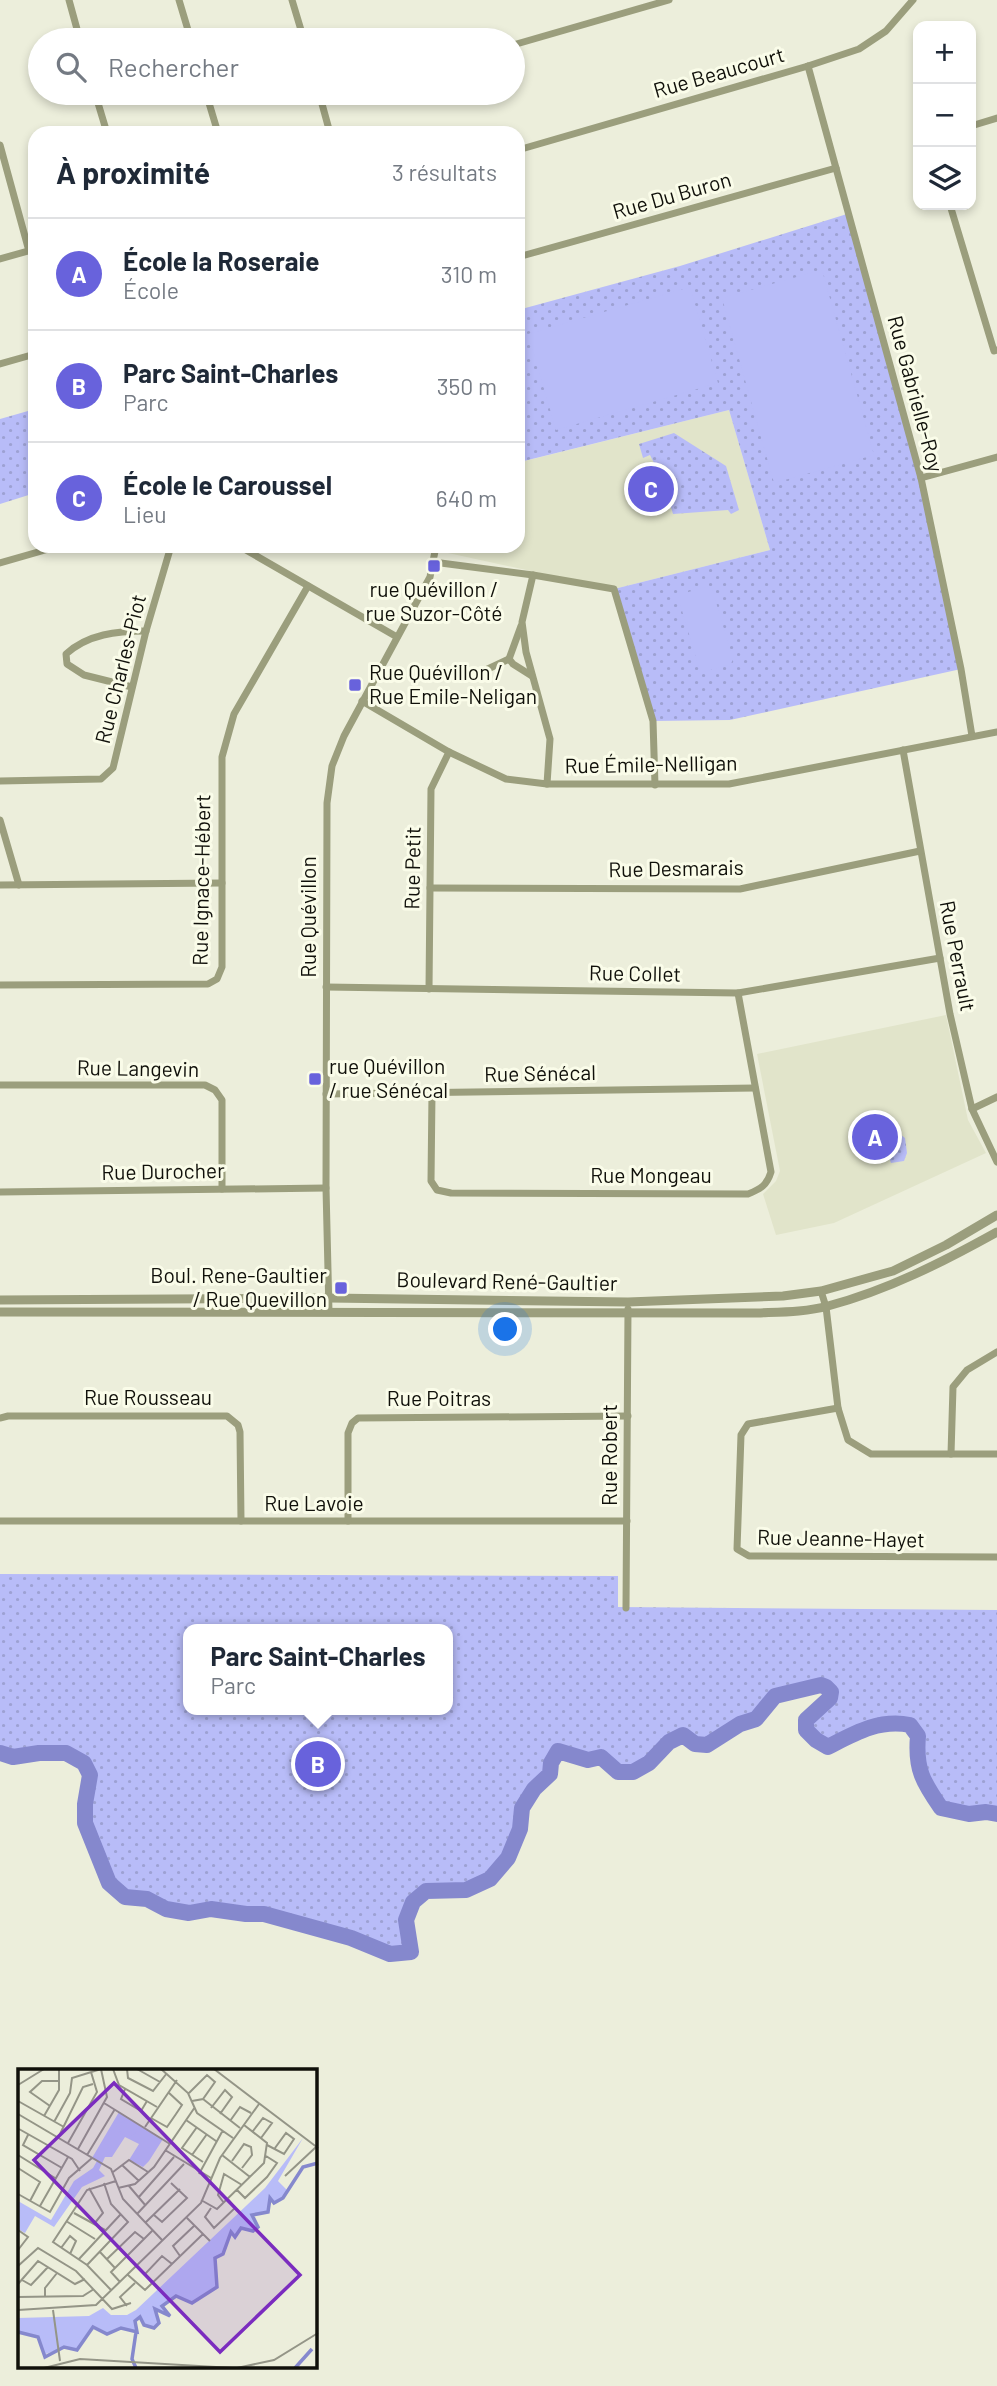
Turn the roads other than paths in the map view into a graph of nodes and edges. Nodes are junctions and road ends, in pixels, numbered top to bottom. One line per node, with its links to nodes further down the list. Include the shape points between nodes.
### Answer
1 (69, 0): 8 (street)
2 (179, 0): 9 (street)
3 (293, 0): 10 (street)
4 (628, 0): 7 (street)
5 (669, 0): 7 (street)
6 (913, 0): 12 (street, Rue Beaucourt, via 886,31 859,48)
7 (631, 11): 11 (street)
8 (77, 28)
9 (187, 28)
10 (301, 28)
11 (525, 42)
12 (808, 66): 22 (street, Rue Beaucourt); 23 (street, Rue Gabrielle-Roy)
13 (99, 105): 18 (street)
14 (210, 105): 19 (street)
15 (322, 105): 20 (street)
16 (997, 118): 17 (street)
17 (976, 124)
18 (105, 126)
19 (216, 126)
20 (328, 126)
21 (0, 145): 25 (street)
22 (525, 148)
23 (836, 168): 27 (street, Rue Du Buron); 33 (street, Rue Gabrielle-Roy)
24 (952, 210): 29 (street)
25 (28, 237)
26 (28, 251): 28 (street)
27 (525, 255)
28 (0, 259)
29 (997, 350)
30 (28, 356): 31 (street)
31 (0, 364)
32 (997, 457): 33 (street)
33 (920, 478): 51 (street, Rue Gabrielle-Roy)
34 (35, 553): 39 (street)
35 (168, 553): 43 (street, Rue Charles-Piot)
36 (251, 553): 41 (street)
37 (435, 553): 38 (street, Rue Quévillon)
38 (433, 562): 40 (street); 44 (street, Rue Quévillon)
39 (0, 563)
40 (533, 575): 42 (street); 56 (street, via 614,589 653,721)
41 (308, 586): 44 (street); 59 (street, Rue Ignace-Hébert, via 234,714 222,757)
42 (522, 622): 45 (street); 47 (street)
43 (146, 631): 48 (street, Rue Charles-Piot); 48 (street, via 118,631 74,646 66,654 67,664 84,675)
44 (397, 637): 49 (street, Rue Quévillon)
45 (509, 659): 46 (street); 47 (street)
46 (475, 675)
47 (532, 676): 55 (street, via 550,739)
48 (132, 687): 54 (street, Rue Charles-Piot, via 118,756 105,778)
49 (362, 701): 53 (street, Rue Émile-Nelligan); 65 (street, Rue Quévillon, via 332,766 327,803)
50 (997, 732): 51 (street, Rue Émile-Nelligan)
51 (972, 736): 52 (street, Rue Émile-Nelligan)
52 (903, 750): 56 (street, Rue Émile-Nelligan, via 729,784); 58 (street, Rue Perrault)
53 (449, 752): 55 (street, Rue Émile-Nelligan, via 506,779); 62 (street, Rue Petit, via 431,789)
54 (0, 781)
55 (547, 784): 56 (street, Rue Émile-Nelligan)
56 (655, 785)
57 (0, 820): 61 (street)
58 (919, 851): 62 (street, Rue Desmarais, via 740,888); 63 (street, Rue Perrault)
59 (222, 884): 61 (street); 64 (street, Rue Ignace-Hébert, via 222,967 217,979 208,984)
60 (0, 885): 61 (street)
61 (19, 885)
62 (430, 888): 66 (street, Rue Petit)
63 (940, 958): 67 (street, Rue Collet); 73 (street, Rue Perrault)
64 (0, 985)
65 (326, 987): 66 (street, Rue Collet); 71 (street, Rue Quévillon)
66 (429, 989): 67 (street, Rue Collet)
67 (738, 993): 69 (street, Rue Mongeau)
68 (0, 1086): 76 (street, Rue Langevin, via 205,1085 222,1100)
69 (755, 1088): 70 (street, Rue Sénécal); 70 (street, Rue Mongeau, via 771,1172 761,1190 748,1194 452,1194 437,1190 430,1181)
70 (432, 1093): 71 (street, Rue Sénécal)
71 (326, 1094): 75 (street, Rue Quévillon)
72 (997, 1097): 73 (street)
73 (972, 1109): 74 (street, Rue Perrault)
74 (997, 1162)
75 (326, 1188): 76 (street, Rue Durocher); 81 (street, Rue Quévillon)
76 (222, 1189): 77 (street, Rue Durocher)
77 (0, 1192)
78 (997, 1215): 80 (street, Boulevard René-Gaultier, via 893,1271)
79 (997, 1232): 84 (street, Boulevard René-Gaultier, via 898,1283)
80 (821, 1291): 83 (street, Boulevard René-Gaultier); 84 (street)
81 (329, 1298): 82 (street, Boulevard René-Gaultier); 83 (street, Boulevard René-Gaultier); 86 (street, Rue Quévillon)
82 (0, 1300)
83 (628, 1301): 87 (street, Rue Robert)
84 (826, 1307): 87 (street, Boulevard René-Gaultier, via 758,1313); 89 (street)
85 (0, 1312): 86 (street, Boulevard René-Gaultier)
86 (329, 1312): 87 (street, Boulevard René-Gaultier)
87 (628, 1313): 90 (street, Rue Robert)
88 (997, 1352): 92 (street, via 967,1370 953,1387)
89 (838, 1408): 92 (street, via 848,1440 871,1454); 98 (street, Rue Jeanne-Hayet, via 748,1424 741,1435 737,1549 750,1556)
90 (628, 1416): 96 (street, Rue Poitras, via 358,1418 348,1433); 97 (street, Rue Robert)
91 (0, 1419): 95 (street, Rue Rousseau, via 227,1416 240,1432)
92 (951, 1454): 93 (street)
93 (997, 1454)
94 (0, 1521): 95 (street, Rue Lavoie)
95 (241, 1521): 96 (street, Rue Lavoie)
96 (348, 1521): 97 (street, Rue Lavoie)
97 (627, 1521): 99 (street, Rue Robert)
98 (997, 1558)
99 (626, 1608)

